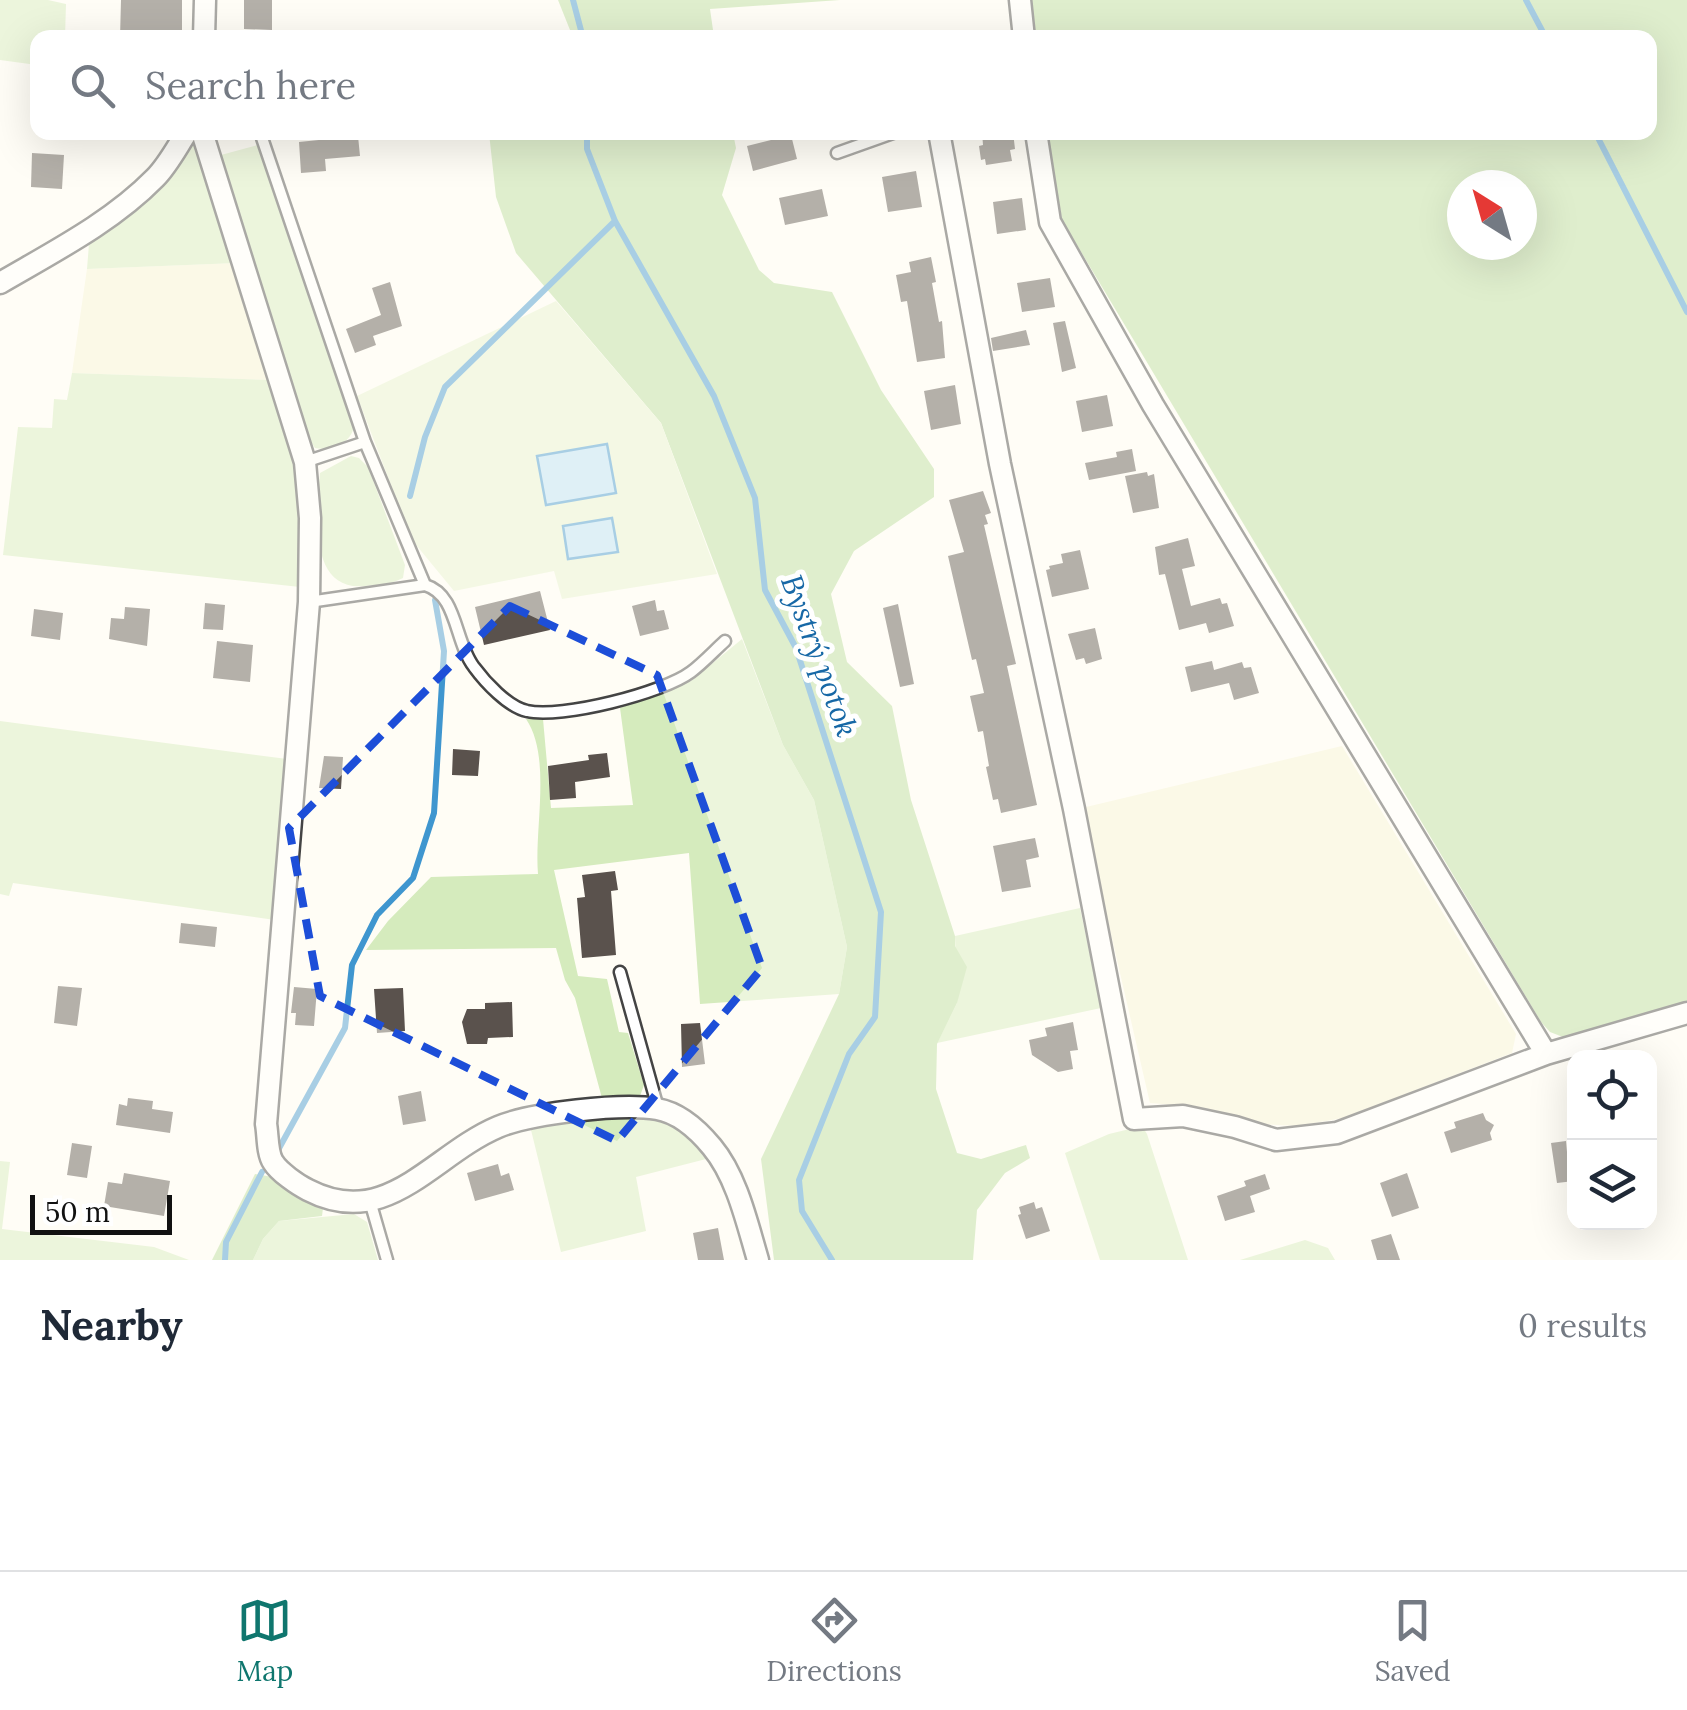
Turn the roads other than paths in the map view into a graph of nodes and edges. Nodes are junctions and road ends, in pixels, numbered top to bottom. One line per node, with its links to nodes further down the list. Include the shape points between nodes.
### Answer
1 (204, 0): 3 (street)
2 (1020, 0): 4 (street)
3 (206, 30)
4 (1023, 30)
5 (182, 140): 12 (street, via 157,176 125,203)
6 (205, 140): 14 (street)
7 (263, 140): 13 (lane)
8 (874, 140): 11 (lane)
9 (939, 140): 20 (street, via 1134,1119 1182,1116 1276,1140 1336,1134)
10 (1037, 140): 20 (street, via 1050,222)
11 (837, 153)
12 (0, 283)
13 (365, 442): 14 (lane); 15 (lane)
14 (306, 462): 16 (street)
15 (424, 585): 16 (lane); 17 (lane, via 446,598 476,670 526,711 596,706 658,687 688,674)
16 (310, 602): 22 (street, via 266,1124 272,1161 302,1187 346,1204)
17 (725, 641)
18 (620, 972): 21 (lane)
19 (1687, 1013): 20 (street)
20 (1546, 1054)
21 (658, 1109): 22 (street, via 522,1119 481,1135 404,1188); 24 (street, via 679,1117 715,1150)
22 (370, 1201): 23 (lane)
23 (388, 1260)
24 (758, 1260)

